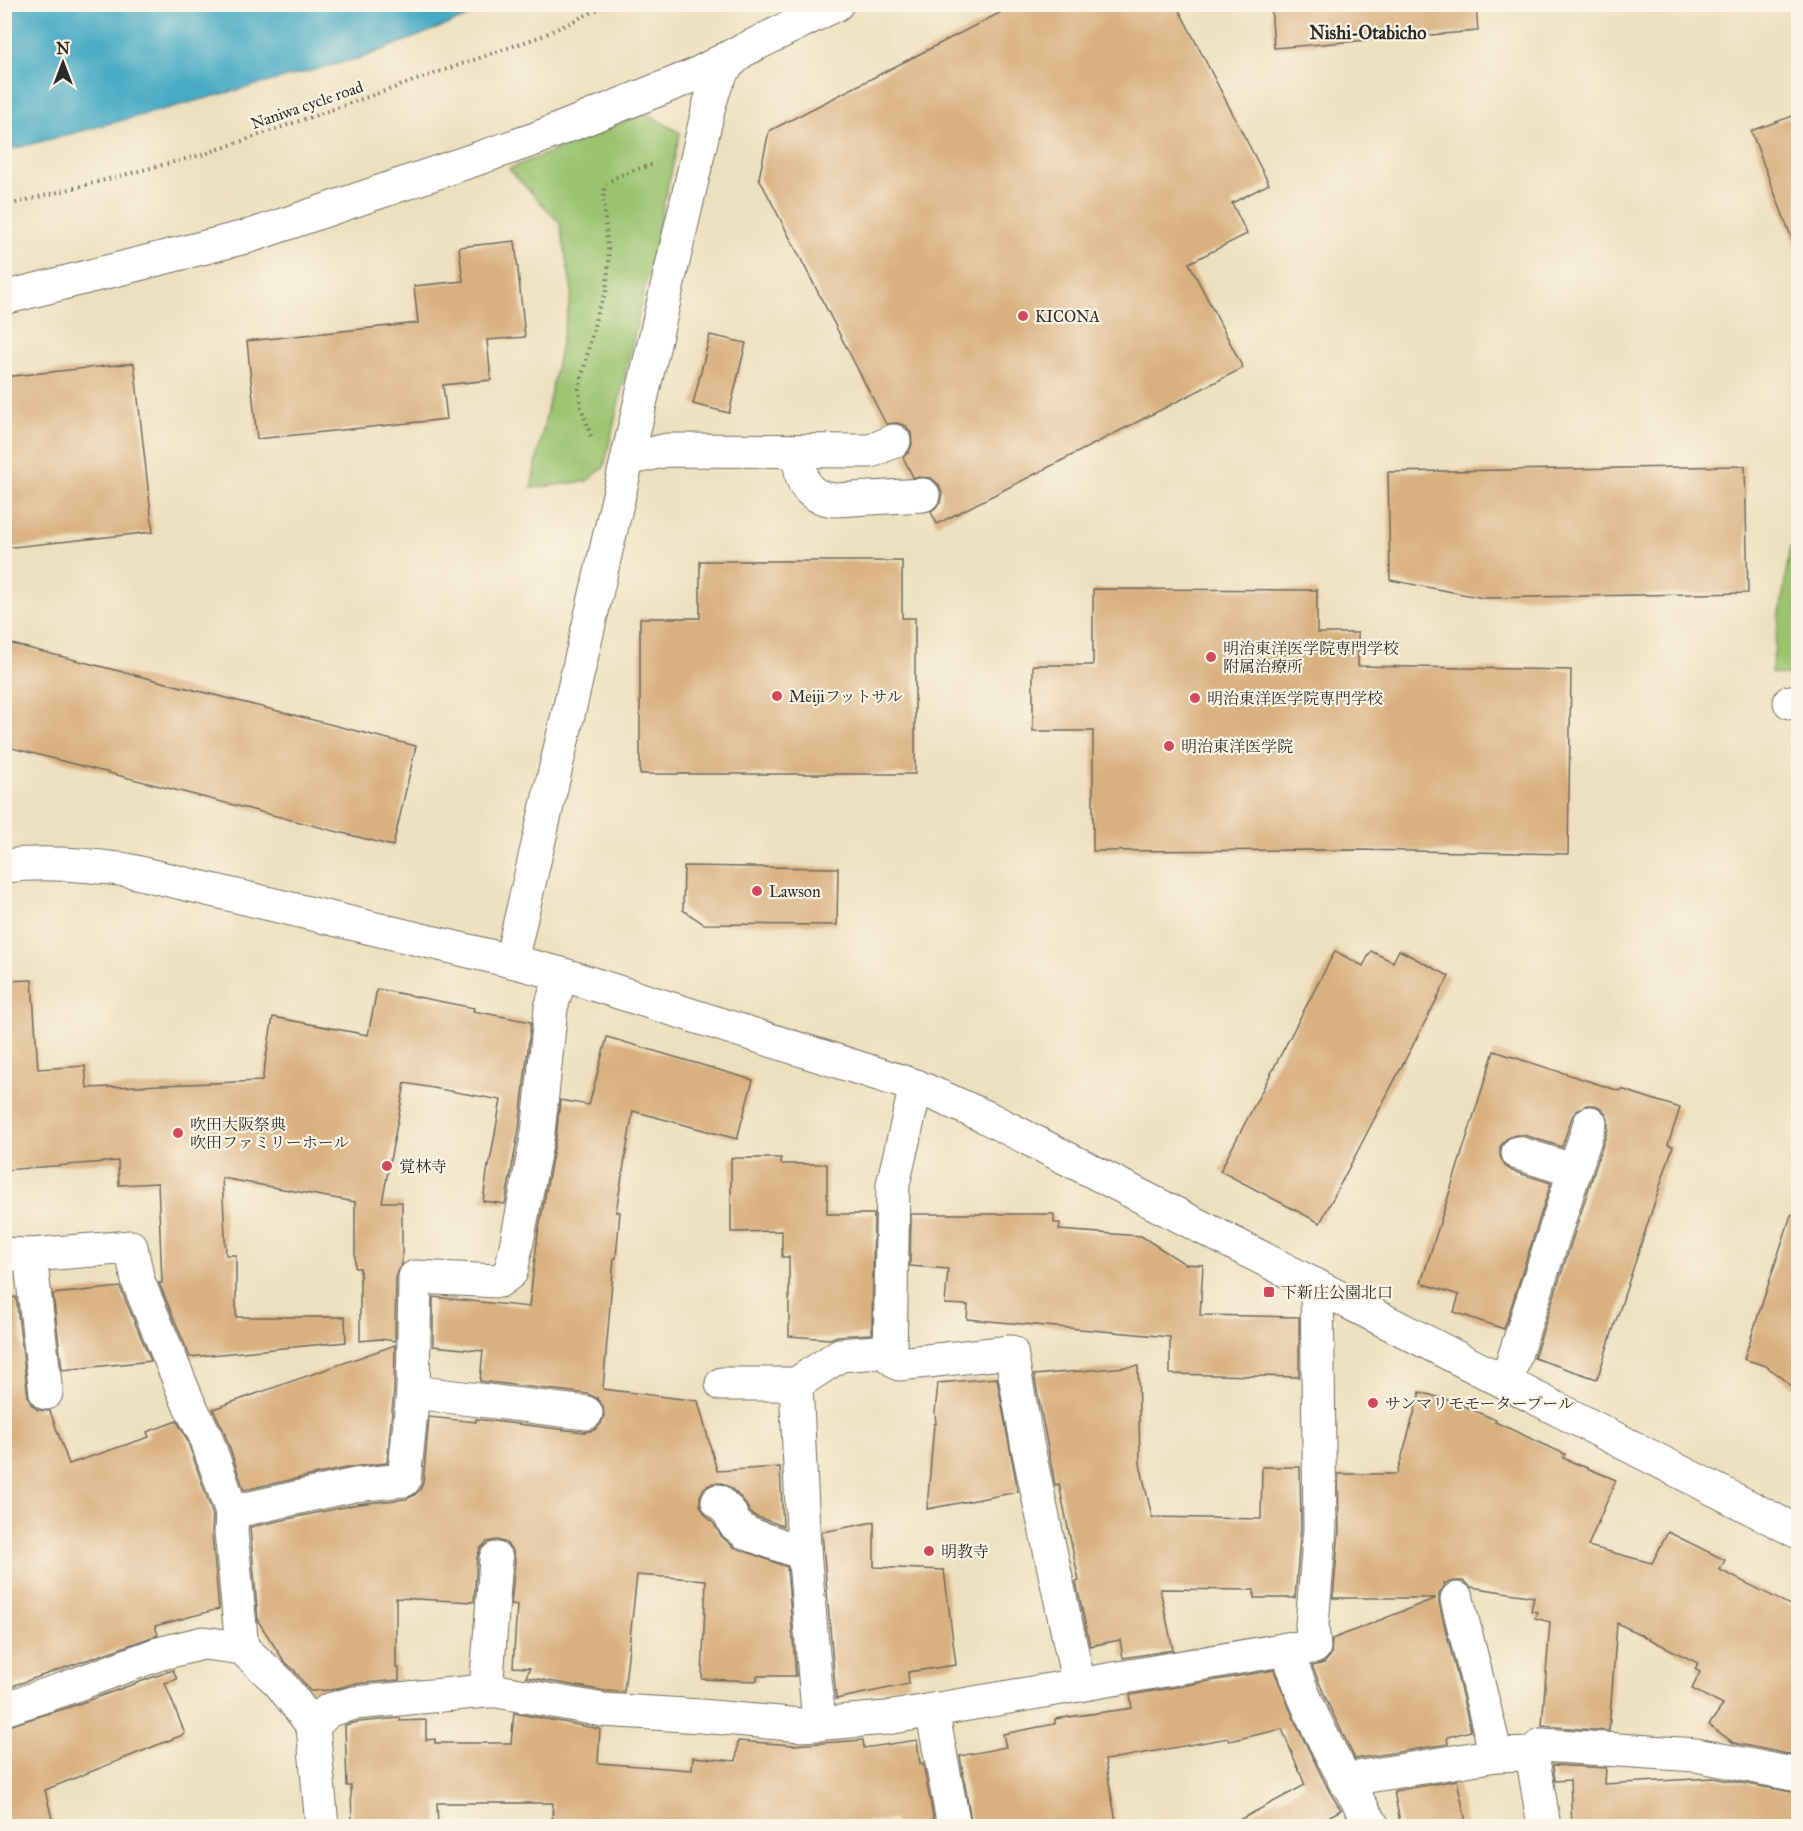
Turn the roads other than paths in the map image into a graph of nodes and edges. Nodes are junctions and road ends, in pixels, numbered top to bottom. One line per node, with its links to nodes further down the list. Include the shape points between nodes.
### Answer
1 (837, 4): 2 (street)
2 (742, 51): 3 (street, via 695,75 535,139 252,235); 6 (street, via 724,68 710,102)
3 (4, 298)
4 (894, 441): 5 (street, via 871,451)
5 (800, 451): 6 (street, via 667,450); 7 (street, via 802,479 821,498)
6 (628, 459): 9 (street)
7 (923, 495)
8 (4, 866): 9 (street, via 32,862 127,870)
9 (511, 961): 10 (street)
10 (561, 974): 11 (street); 21 (street, via 550,1008 538,1133 511,1272 498,1281 415,1277)
11 (916, 1086): 16 (street, via 986,1117); 17 (street, via 893,1184)
12 (1590, 1123): 14 (street)
13 (1518, 1153): 14 (street)
14 (1575, 1171): 18 (street)
15 (17, 1254): 22 (street); 25 (street, via 131,1247 138,1281 205,1435)
16 (1317, 1286): 18 (street); 31 (street, via 1320,1528 1312,1625 1314,1647)
17 (889, 1351): 20 (street, via 840,1355); 32 (street, via 899,1364 1011,1353)
18 (1506, 1383): 26 (street)
19 (723, 1384): 20 (street)
20 (796, 1384): 27 (street)
21 (413, 1392): 23 (street); 25 (street, via 404,1480 355,1485)
22 (46, 1393)
23 (586, 1413)
24 (718, 1501): 27 (street, via 746,1533)
25 (232, 1512): 30 (street)
26 (1798, 1532)
27 (804, 1550): 36 (street)
28 (496, 1559): 33 (street)
29 (1457, 1599): 39 (street)
30 (242, 1648): 34 (street, via 203,1643 158,1654); 37 (street, via 279,1682)
31 (1287, 1649): 32 (street); 41 (street, via 1293,1671)
32 (1079, 1685): 35 (street)
33 (486, 1690): 36 (street, via 603,1710); 37 (street, via 355,1703 329,1710)
34 (4, 1708)
35 (932, 1710): 36 (street); 43 (street)
36 (819, 1724)
37 (313, 1726): 42 (street)
38 (1532, 1754): 39 (street); 40 (street, via 1541,1745 1695,1755); 45 (street)
39 (1496, 1755): 41 (street)
40 (1798, 1775)
41 (1344, 1780): 44 (street)
42 (322, 1827)
43 (954, 1827)
44 (1373, 1827)
45 (1544, 1827)

